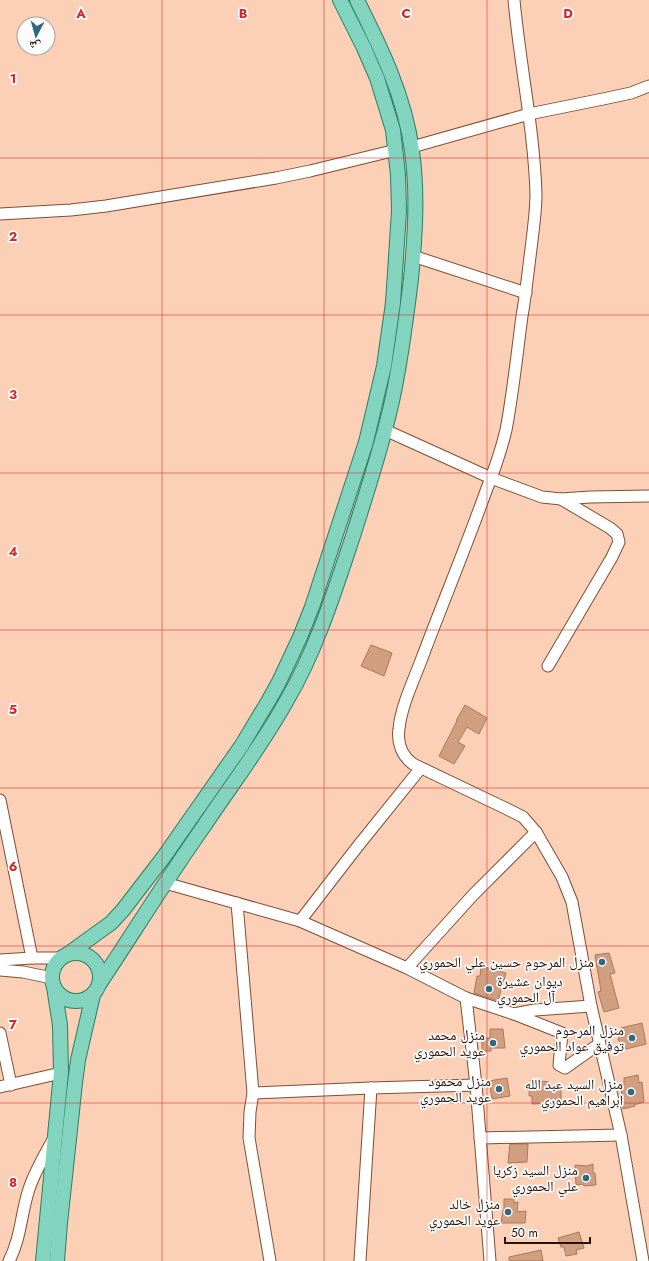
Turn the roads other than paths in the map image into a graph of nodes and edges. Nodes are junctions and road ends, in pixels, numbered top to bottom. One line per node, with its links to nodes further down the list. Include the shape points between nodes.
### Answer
1 (340, 0): 7 (main road, via 377,78)
2 (357, 0): 6 (main road, via 398,92)
3 (514, 0): 5 (street)
4 (649, 86): 5 (street, via 631,93)
5 (529, 114): 6 (street); 10 (street, via 536,196)
6 (412, 147): 9 (main road, via 416,188)
7 (396, 150): 8 (street, via 304,173 126,203 86,209); 22 (main road, via 399,211 393,303 384,366 366,442 300,637 279,682 242,745 163,858 118,917)
8 (0, 214)
9 (413, 256): 10 (street); 11 (main road, via 406,317)
10 (526, 293): 12 (street, via 505,431)
11 (385, 430): 12 (street); 19 (main road, via 333,595 298,681 278,717)
12 (491, 478): 14 (street, via 542,497); 16 (street, via 400,721 399,744 402,753)
13 (649, 496): 14 (street)
14 (561, 499): 15 (street, via 610,528 617,534 619,542)
15 (548, 666)
16 (420, 769): 18 (street, via 516,813); 21 (street)
17 (0, 800): 23 (street)
18 (536, 832): 25 (street, via 472,895); 31 (street, via 562,877 572,902)
19 (165, 883): 20 (street); 28 (main road)
20 (236, 903): 21 (street); 39 (street)
21 (300, 921): 25 (street)
22 (65, 956): 23 (street); 27 (main road, via 53,970); 28 (main road, via 76,953 90,957 99,968)
23 (32, 958): 24 (street)
24 (0, 960)
25 (407, 968): 30 (street)
26 (0, 970): 27 (street, via 23,972)
27 (53, 983): 29 (main road, via 62,997 68,1000 81,1001); 35 (main road, via 60,1025)
28 (100, 983): 29 (main road)
29 (93, 995): 45 (main road, via 78,1060)
30 (466, 998): 32 (street); 36 (street)
31 (591, 1006): 32 (street); 34 (street)
32 (514, 1014): 34 (street, via 562,1033 559,1065 563,1068)
33 (0, 1033): 37 (street)
34 (600, 1044): 40 (street)
35 (61, 1073): 37 (street); 41 (main road)
36 (476, 1085): 38 (street); 42 (street)
37 (5, 1086)
38 (370, 1088): 39 (street); 47 (street)
39 (254, 1093): 46 (street, via 249,1138)
40 (621, 1135): 42 (street); 49 (street)
41 (54, 1137): 43 (street, via 33,1178 17,1243); 44 (main road)
42 (480, 1138): 48 (street)
43 (9, 1261)
44 (43, 1261)
45 (57, 1261)
46 (270, 1261)
47 (360, 1261)
48 (490, 1261)
49 (642, 1261)

